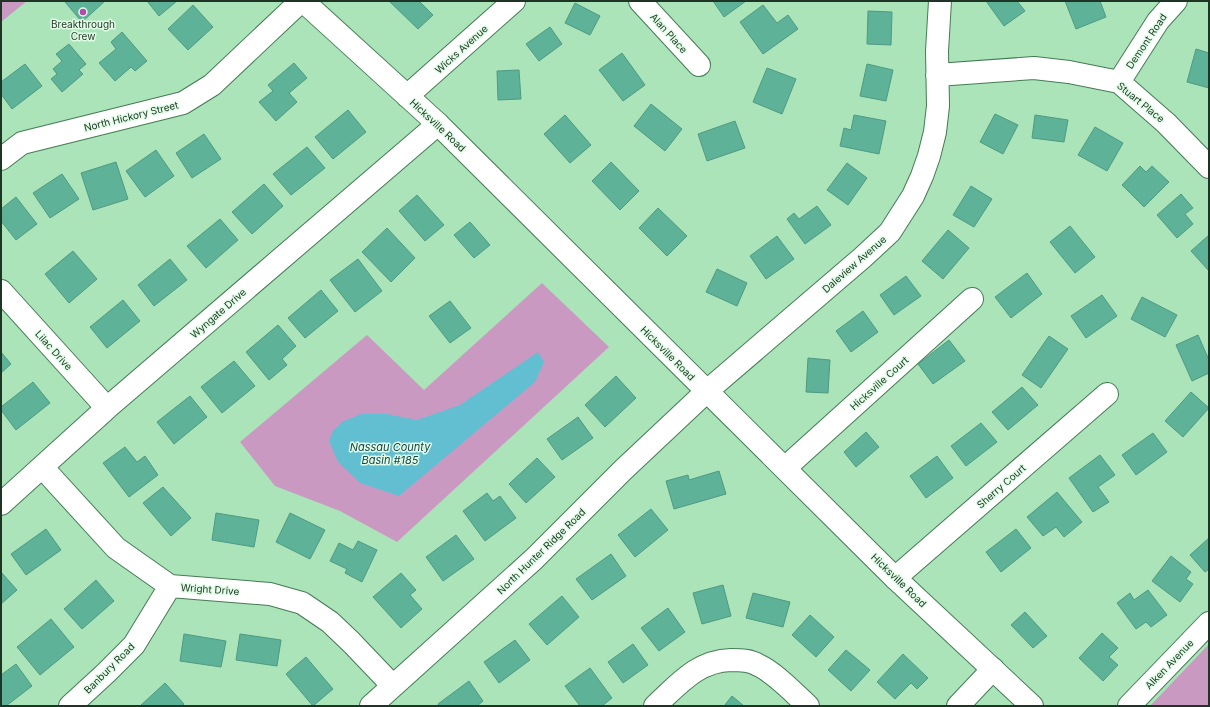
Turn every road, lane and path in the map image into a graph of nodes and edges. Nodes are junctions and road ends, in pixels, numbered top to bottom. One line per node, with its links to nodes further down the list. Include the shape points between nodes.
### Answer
1 (302, 1): 9 (street, Hicksville Road); 11 (street, North Hickory Street, via 212,85 183,103 22,143)
2 (514, 1): 9 (street, Wicks Avenue)
3 (640, 1): 6 (street, Alan Place)
4 (940, 1): 7 (street, Daleview Avenue, via 937,25)
5 (1176, 1): 8 (street, Demont Road, via 1158,20)
6 (699, 66)
7 (937, 75): 8 (street, Stuart Place, via 1034,68); 15 (street, Daleview Avenue, via 937,113 929,156 913,196 890,232)
8 (1118, 82): 12 (street, Stuart Place, via 1166,123)
9 (407, 96): 10 (street, Hicksville Road)
10 (438, 124): 15 (street, Hicksville Road); 17 (street, Wyngate Drive)
11 (1, 159)
12 (1209, 167)
13 (1, 291): 17 (street, Lilac Drive)
14 (972, 299): 19 (street, Hicksville Court)
15 (707, 391): 19 (street, Hicksville Road); 25 (street, North Hunter Ridge Road, via 534,559)
16 (1107, 394): 21 (street, Sherry Court)
17 (107, 408): 18 (street, Wyngate Drive)
18 (42, 467): 20 (street, Wyngate Drive); 22 (street, Wright Drive, via 116,548)
19 (785, 468): 21 (street, Hicksville Road)
20 (1, 504)
21 (895, 578): 24 (street, Hicksville Road)
22 (170, 586): 25 (street, Wright Drive, via 270,594 302,603 330,622); 26 (street, Banbury Road, via 134,645)
23 (1209, 623): 32 (street, Alken Avenue)
24 (993, 668): 30 (street); 31 (street, Hicksville Road)
25 (393, 686): 27 (street, North Hunter Ridge Road)
26 (70, 706)
27 (371, 706)
28 (655, 706): 29 (street, via 682,680 703,666 719,661 743,660 758,664 767,670)
29 (808, 706)
30 (958, 706)
31 (1032, 706)
32 (1128, 706)

